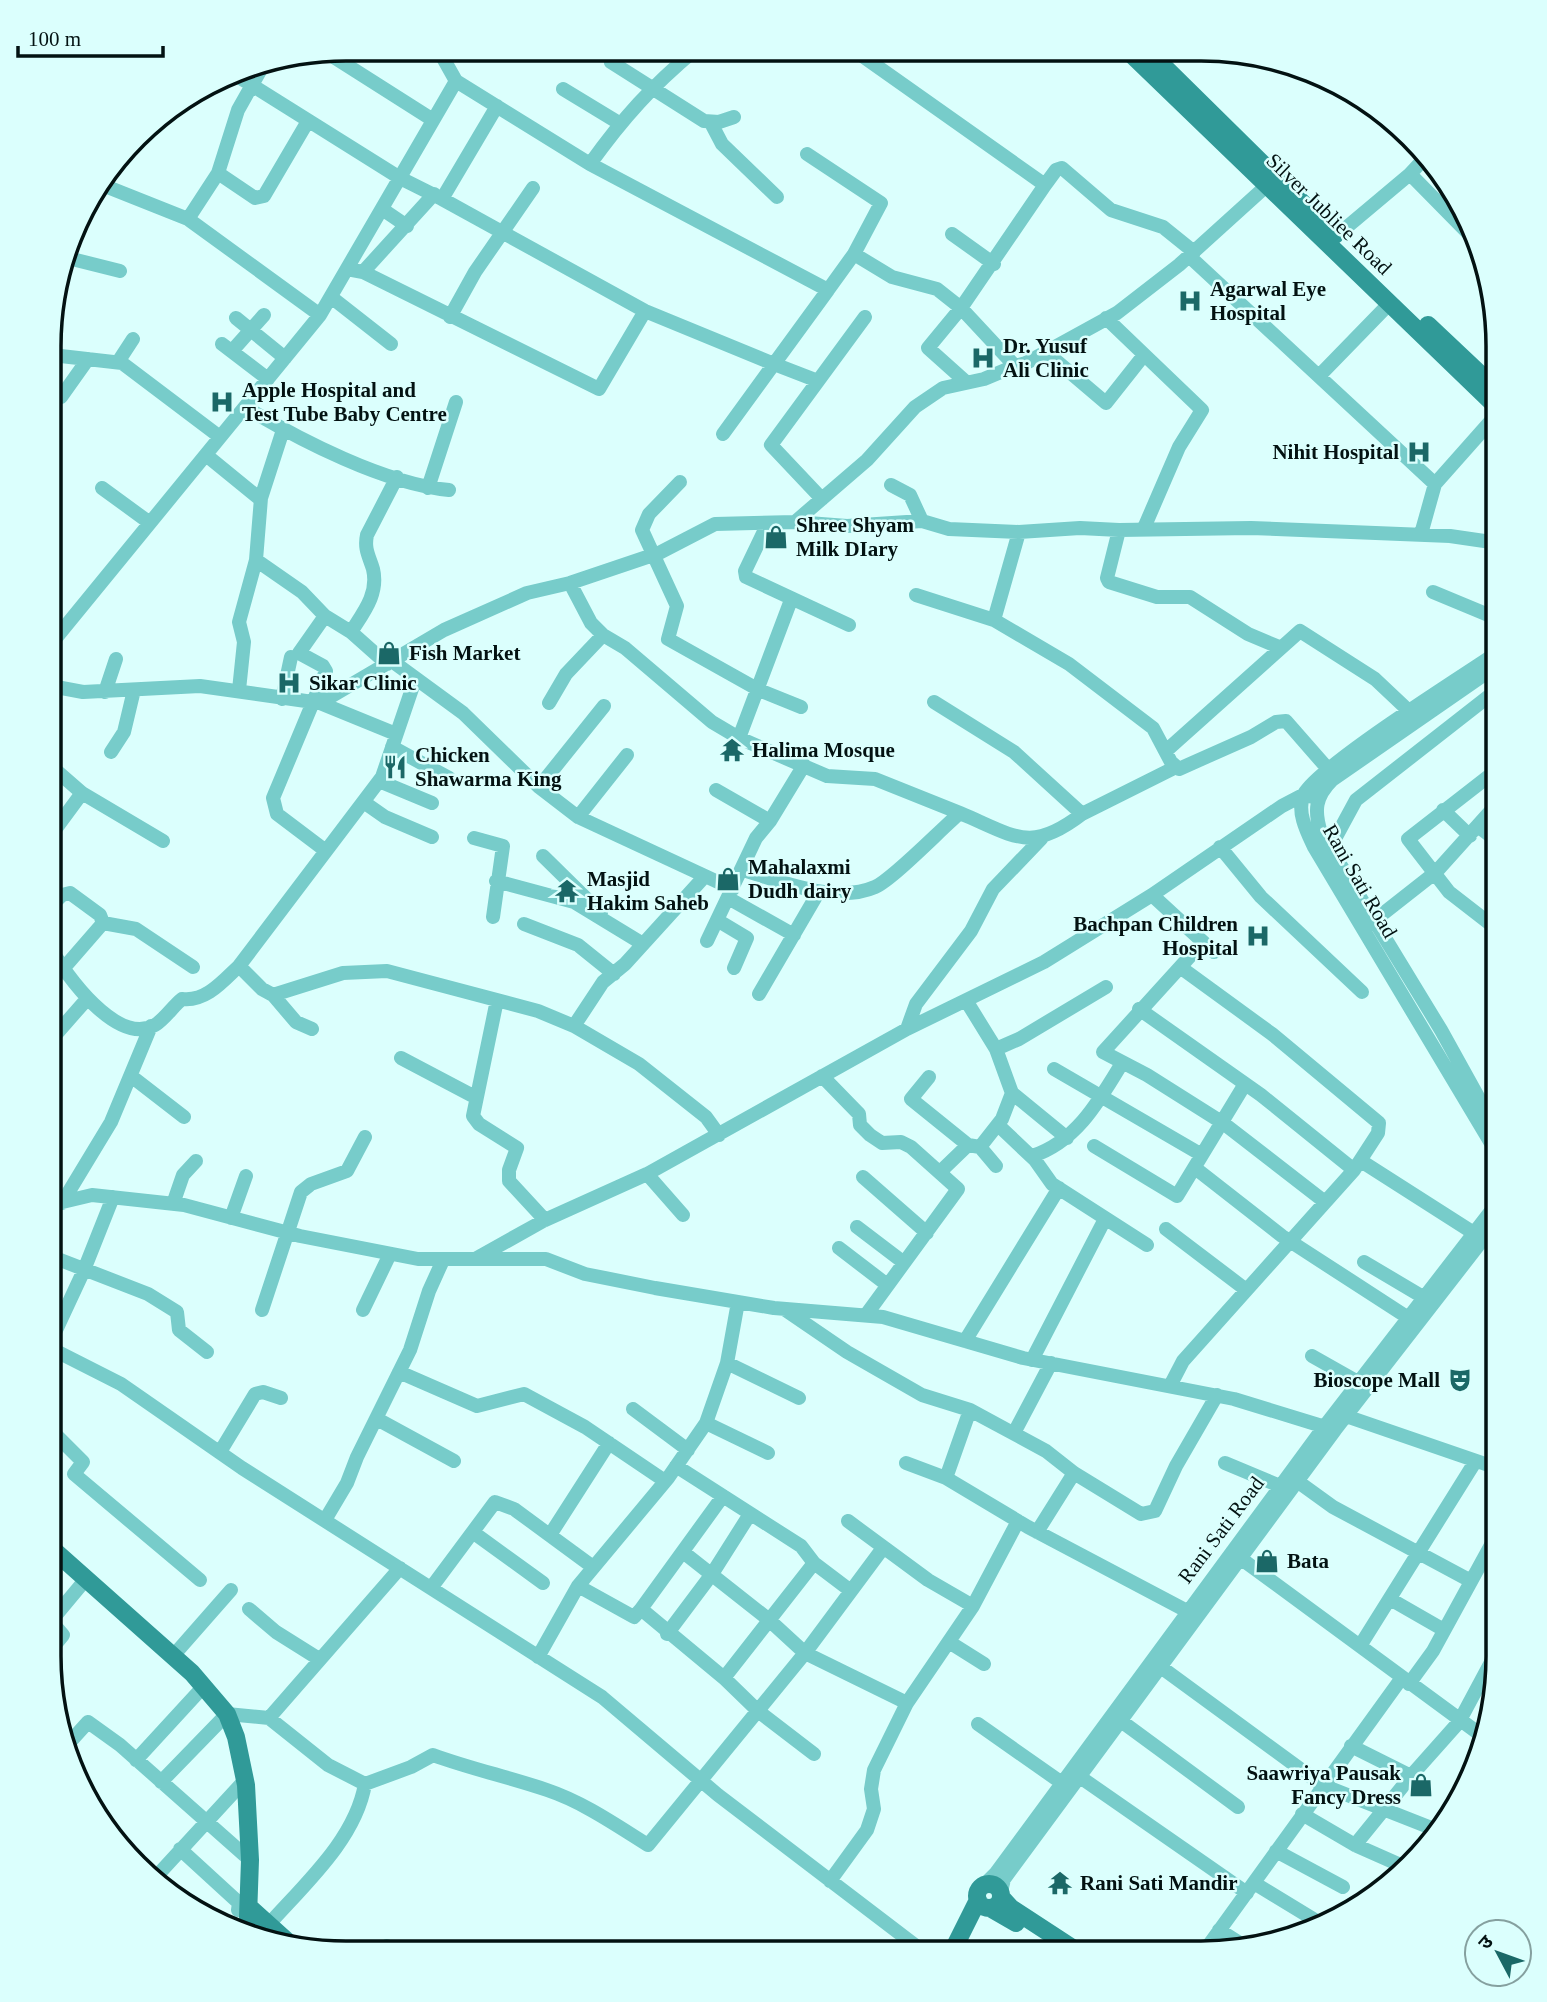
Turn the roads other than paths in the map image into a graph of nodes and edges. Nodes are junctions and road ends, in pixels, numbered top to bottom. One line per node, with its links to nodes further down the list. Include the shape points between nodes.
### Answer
1 (341, 61): 16 (street)
2 (445, 61): 10 (street)
3 (611, 61): 12 (street)
4 (682, 61): 12 (street)
5 (870, 61): 27 (street)
6 (1139, 61): 26 (main road, Silver Jubliee Road)
7 (1156, 61): 26 (main road)
8 (257, 76): 11 (street)
9 (245, 80): 11 (street)
10 (456, 80): 14 (street); 16 (street)
11 (252, 83): 17 (street); 23 (street, via 238,110)
12 (652, 86): 18 (street, via 694,116); 19 (street)
13 (563, 89): 19 (street)
14 (497, 106): 21 (street); 30 (street)
15 (734, 117): 18 (street)
16 (433, 120): 25 (street)
17 (308, 121): 23 (street, via 264,196 254,198); 25 (street)
18 (711, 122): 31 (street, via 722,144)
19 (619, 123): 21 (street)
20 (807, 154): 39 (street, via 881,203)
21 (590, 164): 46 (street)
22 (1420, 164): 24 (street)
23 (218, 173): 34 (street)
24 (1410, 174): 33 (street); 38 (street)
25 (400, 178): 30 (street); 32 (street)
26 (1271, 182): 38 (main road, Silver Jubliee Road); 40 (street)
27 (1045, 185): 40 (street, via 1062,168 1111,210 1163,227); 42 (street)
28 (109, 188): 34 (street)
29 (533, 188): 36 (street)
30 (438, 196): 35 (street); 36 (street)
31 (777, 197)
32 (382, 209): 35 (street); 43 (street)
33 (1454, 216)
34 (188, 219): 52 (street)
35 (407, 226): 45 (street)
36 (501, 233): 50 (street); 53 (street)
37 (952, 234): 42 (street)
38 (1331, 240): 48 (main road, Silver Jubliee Road); 70 (main road)
39 (854, 254): 46 (street); 49 (street, via 892,277 937,289)
40 (1192, 254): 56 (street); 68 (street)
41 (75, 260): 44 (street)
42 (994, 264): 49 (street)
43 (347, 269): 45 (street); 47 (street)
44 (120, 271)
45 (363, 272): 53 (street)
46 (828, 290): 66 (street)
47 (331, 297): 52 (street); 59 (street)
48 (1389, 304): 68 (street); 74 (main road, Silver Jubliee Road)
49 (961, 308): 67 (street); 72 (street, via 928,348)
50 (645, 311): 53 (street, via 599,389); 66 (street)
51 (264, 315): 57 (street)
52 (320, 315): 63 (street)
53 (450, 317)
54 (865, 317): 71 (street)
55 (236, 318): 57 (street)
56 (1107, 318): 60 (street); 61 (street)
57 (249, 330): 63 (street); 69 (street, via 227,348)
58 (133, 339): 65 (street)
59 (391, 344)
60 (1046, 352): 61 (street, via 1106,403); 67 (street)
61 (1144, 355): 95 (street, via 1202,410)
62 (61, 356): 64 (street)
63 (285, 358): 69 (street)
64 (88, 359): 65 (street); 73 (street)
65 (118, 362): 80 (street)
66 (774, 364): 71 (street); 79 (street)
67 (1015, 366): 72 (street)
68 (1319, 376): 84 (street)
69 (268, 379): 76 (street)
70 (1486, 380)
71 (818, 381): 90 (street, via 771,445)
72 (966, 382): 90 (street, via 943,388 915,407 867,460)
73 (61, 397)
74 (1486, 399)
75 (456, 402): 87 (street)
76 (245, 407): 78 (street); 80 (street)
77 (1486, 425): 84 (street)
78 (283, 430): 82 (street); 89 (street)
79 (723, 434)
80 (220, 437): 81 (street)
81 (206, 455): 89 (street); 93 (street)
82 (397, 477): 87 (street); 111 (street, via 367,535 373,596)
83 (680, 481): 100 (street, via 644,522 642,530)
84 (1435, 484): 98 (street)
85 (891, 485): 92 (street, via 910,495)
86 (102, 488): 93 (street)
87 (428, 488): 88 (street)
88 (449, 490)
89 (260, 499): 101 (street)
90 (822, 499): 91 (street)
91 (795, 522): 92 (street, via 847,526); 94 (street)
92 (922, 522): 97 (street, via 949,529)
93 (150, 523): 110 (street)
94 (768, 523): 100 (street, via 715,524); 105 (street, via 745,570 746,577)
95 (1144, 528): 96 (street); 98 (street)
96 (1119, 530): 97 (street); 113 (street, via 1108,582 1157,597 1190,597 1248,634)
97 (1019, 532): 108 (street)
98 (1421, 534): 99 (street)
99 (1486, 542)
100 (653, 555): 102 (street); 122 (street, via 677,606 668,639)
101 (256, 560): 107 (street, via 302,592); 121 (street, via 239,622 244,642)
102 (570, 583): 112 (street, via 591,624); 117 (street, via 527,593 444,630)
103 (1433, 592): 106 (street)
104 (916, 595): 108 (street)
105 (791, 600): 109 (street); 122 (street)
106 (1486, 614)
107 (325, 616): 111 (street); 129 (street, via 299,650 302,658 326,668)
108 (994, 620): 135 (street, via 1091,680 1153,727)
109 (849, 625)
110 (61, 632)
111 (351, 632): 117 (street)
112 (603, 635): 128 (street, via 566,674); 133 (street, via 625,648 712,722)
113 (1279, 647): 132 (street, via 1296,633 1305,632 1375,678); 135 (street, via 1239,689)
114 (291, 657): 126 (street)
115 (116, 659): 124 (street)
116 (1486, 660): 132 (street)
117 (390, 662): 119 (street); 129 (street)
118 (1486, 673): 148 (street)
119 (415, 680): 134 (street); 145 (street, via 484,731)
120 (61, 688): 124 (street)
121 (239, 690): 123 (street, via 162,686); 126 (street)
122 (759, 690): 131 (street); 133 (street)
123 (134, 691): 124 (street); 136 (street, via 124,732)
124 (105, 692)
125 (1486, 698): 165 (street, via 1356,800)
126 (282, 699): 129 (street)
127 (934, 702): 153 (street, via 1014,752)
128 (549, 703)
129 (317, 704): 134 (street); 166 (street, via 273,798 273,808)
130 (604, 706): 145 (street)
131 (801, 707)
132 (1410, 712): 140 (street)
133 (739, 738): 138 (street)
134 (394, 741): 143 (street); 144 (street)
135 (1167, 750): 139 (street)
136 (111, 752)
137 (627, 755): 154 (street)
138 (804, 765): 152 (street, via 835,778 875,779); 157 (street)
139 (1176, 766): 140 (street, via 1179,769 1286,721); 153 (street)
140 (1328, 769): 148 (street, via 1311,783)
141 (61, 775): 147 (street)
142 (1486, 777): 151 (street)
143 (449, 778)
144 (379, 781): 149 (street); 150 (street)
145 (539, 787): 154 (street)
146 (716, 790): 157 (street)
147 (82, 793): 156 (street); 163 (street)
148 (1311, 797): 164 (street); 165 (street); 182 (street, Rani Sati Road, via 1301,810 1306,831)
149 (365, 803): 160 (street); 166 (street)
150 (432, 803)
151 (1443, 810): 158 (street); 169 (street, via 1408,839)
152 (960, 813): 162 (street, via 1020,838); 172 (street, via 873,888)
153 (1082, 814): 162 (street)
154 (578, 817): 170 (street)
155 (1486, 817): 158 (street)
156 (61, 821)
157 (770, 821): 168 (street, via 743,864)
158 (1474, 831): 159 (street); 169 (street)
159 (1486, 836)
160 (432, 837)
161 (474, 838): 171 (street, via 502,844)
162 (1041, 839): 207 (street, via 993,889 971,931 916,1004)
163 (163, 841)
164 (1220, 847): 174 (street); 196 (street, via 1261,897)
165 (1330, 848): 182 (street)
166 (326, 851): 189 (street)
167 (543, 856): 181 (street)
168 (744, 870): 172 (street); 173 (street)
169 (1436, 872): 178 (street, via 1458,900); 182 (street)
170 (705, 876): 173 (street); 186 (street)
171 (496, 881): 176 (street); 181 (street, via 564,898)
172 (818, 893): 183 (street)
173 (731, 894): 177 (street); 183 (street)
174 (1153, 895): 185 (street); 201 (street, via 1044,962)
175 (61, 896): 179 (street, via 70,893 100,915)
176 (492, 917)
177 (717, 920): 184 (street); 192 (street, via 747,938)
178 (1486, 921)
179 (103, 923): 190 (street, via 136,929); 193 (street)
180 (524, 924): 194 (street, via 578,945)
181 (612, 924): 186 (street)
182 (1368, 925): 219 (street, via 1441,1030); 223 (street, Rani Sati Road)
183 (794, 935): 197 (street)
184 (707, 941)
185 (1202, 943): 187 (street); 191 (street)
186 (643, 944): 194 (street)
187 (1214, 952)
188 (61, 966): 193 (street)
189 (239, 966): 198 (street); 203 (street, via 211,992 182,999)
190 (193, 967)
191 (1180, 967): 202 (street); 232 (street, via 1372,1115 1379,1123 1378,1133)
192 (734, 968)
193 (63, 970): 199 (street)
194 (614, 974): 204 (street, via 600,986)
195 (1106, 987): 208 (street)
196 (1362, 992)
197 (759, 994)
198 (273, 995): 200 (street, via 334,975 387,971); 206 (street, via 296,1022)
199 (87, 999): 203 (street, via 119,1022); 205 (street)
200 (497, 1000): 204 (street); 217 (street)
201 (967, 1002): 207 (street); 208 (street)
202 (1139, 1009): 210 (street, via 1103,1052); 215 (street)
203 (151, 1026): 212 (street)
204 (574, 1026): 224 (street, via 639,1064 706,1117)
205 (61, 1029)
206 (312, 1029)
207 (907, 1029): 213 (street)
208 (996, 1049): 216 (street)
209 (401, 1058): 217 (street)
210 (1122, 1063): 218 (street); 221 (street)
211 (1054, 1069): 218 (street)
212 (131, 1076): 220 (street); 240 (street, via 104,1136)
213 (822, 1076): 224 (street); 235 (street, via 859,1114 860,1125 870,1135 882,1143 901,1142)
214 (929, 1077): 227 (street, via 911,1099)
215 (1245, 1084): 221 (street); 232 (street)
216 (1012, 1093): 222 (street); 226 (street)
217 (475, 1097): 248 (street, via 473,1116 479,1124 517,1148 509,1181)
218 (1101, 1097): 226 (street); 229 (street)
219 (1486, 1111)
220 (184, 1117)
221 (1221, 1122): 229 (street); 242 (street)
222 (998, 1125): 227 (street); 230 (street)
223 (1486, 1131)
224 (719, 1135): 236 (street)
225 (365, 1137): 253 (street, via 347,1171 301,1192)
226 (1067, 1138): 230 (street)
227 (974, 1146): 233 (street); 235 (street)
228 (1094, 1146): 234 (street, via 1175,1197)
229 (1202, 1154): 234 (street)
230 (1032, 1157): 239 (street)
231 (196, 1161): 244 (street, via 183,1175)
232 (1357, 1165): 242 (street); 255 (street)
233 (996, 1166)
234 (1195, 1168): 256 (street)
235 (940, 1172): 254 (street, via 958,1189)
236 (647, 1174): 245 (street); 248 (street)
237 (246, 1176): 246 (street)
238 (863, 1177): 254 (street)
239 (1059, 1188): 247 (street); 276 (street)
240 (61, 1194)
241 (113, 1197): 243 (street, via 92,1195); 244 (street); 265 (street)
242 (1325, 1202): 256 (street)
243 (61, 1203)
244 (173, 1204): 246 (street)
245 (683, 1215)
246 (231, 1218): 253 (street)
247 (1105, 1219): 257 (street); 280 (street)
248 (545, 1220): 260 (street)
249 (1486, 1223): 255 (street)
250 (857, 1227): 263 (street)
251 (1166, 1228): 267 (street)
252 (1486, 1230): 255 (street)
253 (288, 1233): 259 (street); 271 (street)
254 (928, 1233): 263 (street)
255 (1479, 1236): 268 (street); 291 (street)
256 (1292, 1242): 267 (street); 274 (street)
257 (1147, 1245)
258 (839, 1248): 266 (street)
259 (390, 1254): 261 (street); 272 (street)
260 (475, 1259): 261 (street); 269 (street, via 546,1259 585,1274)
261 (443, 1260): 283 (street)
262 (61, 1261): 265 (street)
263 (903, 1262): 266 (street)
264 (1364, 1262): 268 (street)
265 (84, 1270): 275 (street); 278 (street, via 172,1308 177,1312 179,1330)
266 (886, 1284): 273 (street)
267 (1245, 1289): 285 (street, via 1183,1361)
268 (1423, 1297): 274 (street)
269 (738, 1302): 270 (street); 281 (street)
270 (783, 1308): 273 (street); 290 (street, via 922,1395)
271 (262, 1310)
272 (363, 1310)
273 (866, 1315): 276 (street)
274 (1407, 1317): 284 (street)
275 (61, 1321)
276 (965, 1341): 280 (street)
277 (61, 1351): 299 (street, via 121,1384)
278 (206, 1352)
279 (1312, 1356): 284 (street)
280 (1032, 1360): 282 (street)
281 (727, 1363): 288 (street); 293 (street)
282 (1051, 1363): 285 (street); 295 (street)
283 (399, 1372): 292 (street); 297 (street, via 477,1406 524,1394)
284 (1358, 1382): 291 (street)
285 (1170, 1385): 286 (street)
286 (1217, 1395): 294 (street); 307 (street, via 1152,1514 1126,1507)
287 (281, 1398): 299 (street, via 255,1394)
288 (799, 1398)
289 (633, 1409): 298 (street)
290 (970, 1410): 295 (street); 308 (street)
291 (1340, 1414): 294 (street); 302 (street)
292 (377, 1419): 301 (street); 314 (street)
293 (706, 1423): 298 (street); 300 (street)
294 (1329, 1428): 310 (street); 311 (street, Rani Sati Road)
295 (1014, 1433): 307 (street)
296 (61, 1439): 331 (street, via 83,1462 74,1474)
297 (609, 1443): 309 (street); 319 (street)
298 (688, 1450): 306 (street)
299 (220, 1452): 314 (street)
300 (768, 1453)
301 (454, 1461)
302 (1475, 1462): 305 (street); 322 (street)
303 (906, 1463): 308 (street)
304 (1225, 1463): 311 (street)
305 (1486, 1465)
306 (676, 1466): 309 (street); 312 (street)
307 (1074, 1473): 317 (street)
308 (946, 1478): 316 (street)
309 (665, 1481): 327 (street)
310 (1297, 1481): 322 (street, via 1333,1507); 324 (street)
311 (1280, 1486): 324 (street, Rani Sati Road)
312 (723, 1496): 313 (street); 321 (street)
313 (750, 1514): 326 (street, via 801,1546); 329 (street)
314 (325, 1520): 328 (street)
315 (848, 1521): 320 (street)
316 (1018, 1521): 317 (street); 339 (street)
317 (1037, 1532): 343 (street)
318 (474, 1533): 319 (street, via 495,1502 514,1509); 333 (street); 335 (street)
319 (550, 1535): 327 (street)
320 (883, 1548): 337 (street); 339 (street)
321 (683, 1552): 329 (street); 340 (street)
322 (1419, 1552): 332 (street); 338 (street)
323 (1486, 1554): 332 (street)
324 (1235, 1555): 343 (street, Rani Sati Road); 348 (street); 354 (street)
325 (61, 1562): 330 (main road)
326 (814, 1563): 337 (street); 344 (street)
327 (593, 1567): 334 (street)
328 (400, 1568): 335 (street); 352 (street)
329 (712, 1574): 344 (street); 346 (street)
330 (86, 1579): 341 (street); 350 (main road)
331 (200, 1580)
332 (1471, 1581): 345 (street)
333 (543, 1583)
334 (578, 1586): 340 (street, via 634,1617); 351 (street)
335 (431, 1588): 351 (street)
336 (231, 1590): 350 (street)
337 (851, 1591): 349 (street)
338 (1391, 1599): 345 (street); 348 (street)
339 (973, 1606): 347 (street)
340 (643, 1607): 346 (street)
341 (61, 1609)
342 (249, 1609): 352 (street)
343 (1187, 1611): 354 (street, Rani Sati Road)
344 (768, 1619): 349 (street); 356 (street)
345 (1444, 1630): 357 (street)
346 (667, 1634): 356 (street)
347 (949, 1642): 353 (street); 359 (street)
348 (1360, 1646): 357 (street)
349 (805, 1653): 359 (street); 360 (street)
350 (173, 1656): 358 (main road)
351 (538, 1657): 374 (street, via 602,1697)
352 (320, 1659): 362 (street)
353 (984, 1664)
354 (1156, 1664): 363 (street); 376 (street, Rani Sati Road); 378 (street)
355 (1485, 1673): 364 (street)
356 (724, 1678): 360 (street)
357 (1405, 1682): 364 (street); 368 (street)
358 (204, 1686): 361 (main road); 370 (street)
359 (907, 1703): 390 (street, via 874,1770 874,1809 867,1830)
360 (758, 1710): 369 (street); 374 (street)
361 (227, 1714): 362 (street); 373 (main road); 375 (street)
362 (269, 1718): 377 (street, via 328,1765)
363 (1121, 1721): 372 (street); 379 (street)
364 (1458, 1722): 366 (street); 371 (street)
365 (978, 1724): 376 (street)
366 (1475, 1732)
367 (73, 1737): 370 (street, via 88,1721)
368 (1351, 1746): 371 (street); 378 (street)
369 (814, 1754)
370 (136, 1760): 375 (street)
371 (1412, 1776): 380 (street)
372 (1080, 1777): 392 (street); 393 (street)
373 (245, 1780): 382 (street); 387 (main road)
374 (702, 1781): 377 (street, via 648,1845 549,1790 476,1772 433,1755); 390 (street)
375 (161, 1783): 382 (street)
376 (1062, 1783): 393 (street, Rani Sati Road)
377 (365, 1784): 395 (street, via 361,1807 345,1837)
378 (1322, 1785): 380 (street); 381 (street)
379 (1238, 1807)
380 (1384, 1811): 383 (street); 384 (street)
381 (1302, 1814): 384 (street); 386 (street)
382 (205, 1822): 385 (street); 387 (street)
383 (1428, 1827)
384 (1355, 1845): 388 (street)
385 (180, 1849): 389 (street); 395 (street)
386 (1276, 1851): 391 (street); 392 (street)
387 (250, 1860): 395 (main road)
388 (1396, 1863)
389 (160, 1872)
390 (830, 1881): 400 (street)
391 (1343, 1887)
392 (1251, 1888): 394 (street); 397 (street)
393 (990, 1898): 401 (main road); 402 (main road); 403 (main road); 404 (main road)
394 (1312, 1918)
395 (253, 1920): 396 (main road)
396 (269, 1930)
397 (1219, 1930): 398 (street); 399 (street)
398 (1232, 1939)
399 (1212, 1940)
400 (909, 1941)
401 (959, 1941)
402 (969, 1941)
403 (1044, 1941)
404 (1062, 1941)

